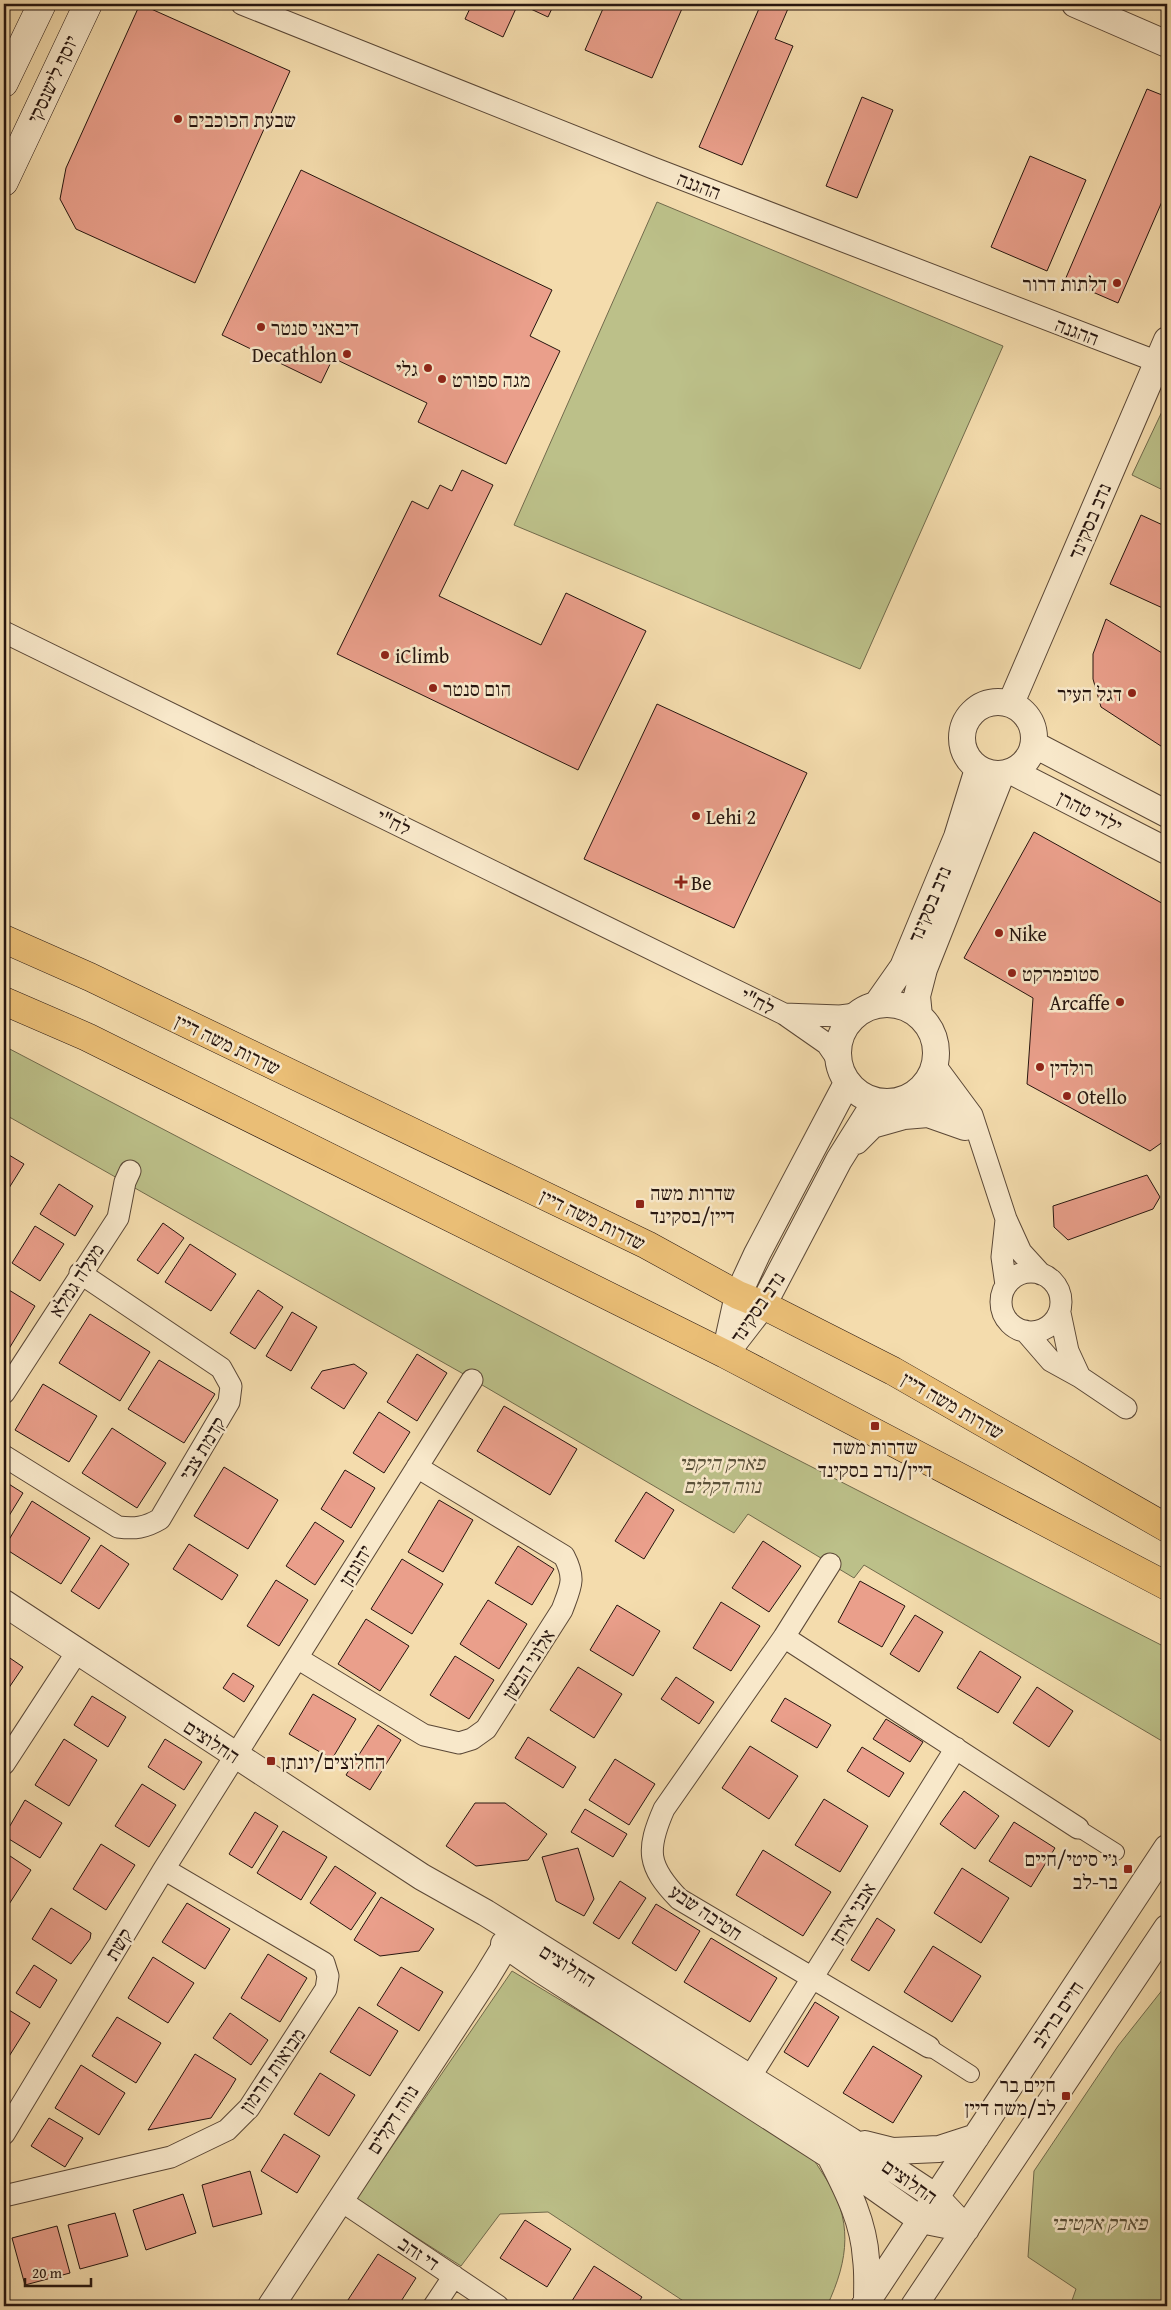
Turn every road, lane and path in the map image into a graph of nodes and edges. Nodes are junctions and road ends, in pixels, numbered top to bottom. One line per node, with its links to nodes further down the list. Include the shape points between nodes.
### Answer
1 (42, 4): 6 (main road, יוסף לישנסקי)
2 (242, 4): 8 (street, ההגנה, via 662,171)
3 (1075, 4): 5 (street)
4 (88, 7): 7 (main road, יוסף לישנסקי)
5 (1167, 44)
6 (4, 83)
7 (4, 182)
8 (1162, 351): 10 (street, נדב בסקינד)
9 (4, 632): 18 (street, לח"י)
10 (1011, 703): 11 (street, via 1030,721); 12 (street, via 989,703 978,707 963,726 963,750 969,760)
11 (1035, 745): 12 (street, via 1021,767); 13 (street, ילדי טהרן)
12 (997, 772): 14 (street, ילדי טהרן); 17 (street, נדב בסקינד, via 957,836 903,967); 19 (street, נדב בסקינד, via 924,969 917,996)
13 (1167, 814)
14 (1167, 850)
15 (4, 940): 32 (main road, שדרות משה דיין, via 99,982 638,1241)
16 (4, 1001): 36 (main road, via 87,1037)
17 (866, 1009): 18 (street, לח"י, via 840,1016); 19 (street, via 894,1004 910,1009); 21 (street, via 848,1021 840,1035 837,1052)
18 (784, 1014): 21 (street, לח"י, via 827,1044)
19 (918, 1016): 20 (street, via 933,1034)
20 (935, 1065): 22 (street); 26 (street, via 972,1114)
21 (842, 1071): 23 (street, via 858,1094); 32 (street, נדב בסקינד)
22 (918, 1092): 23 (street, via 904,1099); 24 (street, via 935,1094 946,1102)
23 (876, 1101): 25 (street, נדב בסקינד)
24 (965, 1127): 25 (street, via 928,1114 904,1116 872,1125); 26 (street)
25 (844, 1152): 33 (street, נדב בסקינד)
26 (988, 1166): 28 (street)
27 (134, 1168): 29 (street, מעלה גמלא, via 125,1182 118,1218)
28 (1006, 1219): 30 (street, via 1021,1252); 31 (street, via 1002,1257)
29 (80, 1273): 39 (street, מעלה גמלא); 41 (street, קדמת צבי, via 221,1368 232,1386 229,1402 160,1518 147,1527 118,1527)
30 (1041, 1274): 31 (street, via 1022,1273); 34 (street, via 1056,1286 1060,1295)
31 (1006, 1285): 35 (street, via 1002,1294 1003,1313 1008,1322)
32 (738, 1295): 33 (main road, שדרות משה דיין); 36 (street, נדב בסקינד)
33 (764, 1305): 36 (street, נדב בסקינד); 43 (main road, שדרות משה דיין, via 892,1371)
34 (1060, 1313): 35 (street, via 1044,1329); 38 (street, via 1068,1351)
35 (1025, 1332): 38 (street, via 1051,1361)
36 (725, 1354): 45 (main road)
37 (474, 1377): 42 (street, יהונתן)
38 (1080, 1377): 40 (street)
39 (4, 1393)
40 (1126, 1408)
41 (4, 1456)
42 (417, 1467): 49 (street, יהונתן); 49 (street, אלוני הבשן, via 564,1556 572,1572 562,1610 486,1729 472,1740 459,1743 424,1735)
43 (1167, 1528)
44 (833, 1559): 47 (street, חטיבה שבע)
45 (1162, 1584)
46 (4, 1603): 48 (street, החלוצים)
47 (784, 1637): 50 (street); 59 (street, חטיבה שבע, via 664,1809 651,1847 661,1880 679,1898)
48 (77, 1652): 51 (street, החלוצים); 52 (street)
49 (297, 1658): 51 (street, יהונתן)
50 (956, 1748): 53 (street); 59 (street, אבני איתן)
51 (235, 1756): 56 (street, קשת); 58 (street, החלוצים)
52 (4, 1764)
53 (1078, 1828): 55 (street)
54 (1167, 1848): 64 (street, חיים ברלב)
55 (1116, 1852)
56 (164, 1869): 63 (street, קשת); 66 (street, מבואות חרמון, via 324,1963 328,1976 326,1989 249,2108 226,2130 171,2157)
57 (1167, 1928): 70 (street)
58 (510, 1938): 62 (street, החלוצים); 65 (street, החלוצים, via 543,1971); 68 (street, נווה דקלים)
59 (812, 1978): 60 (street, חטיבה שבע); 62 (street, אבני איתן)
60 (929, 2047): 61 (street, חטיבה שבע)
61 (971, 2074)
62 (750, 2079): 65 (street, החלוצים)
63 (4, 2134)
64 (976, 2136): 65 (street, via 939,2149); 67 (street, חיים ברלב)
65 (840, 2148): 67 (street, החלוצים); 69 (street, החלוצים); 72 (street, via 849,2192 862,2229 866,2258)
66 (4, 2196)
67 (936, 2197): 69 (street, חיים ברלב); 70 (street, החלוצים)
68 (340, 2200): 71 (street, די זהב); 73 (street, נווה דקלים)
69 (921, 2220): 70 (street, החלוצים); 72 (street, חיים ברלב)
70 (966, 2229): 76 (street)
71 (454, 2276): 74 (street); 75 (street, די זהב)
72 (865, 2304)
73 (271, 2306)
74 (434, 2306)
75 (498, 2306)
76 (914, 2306)

